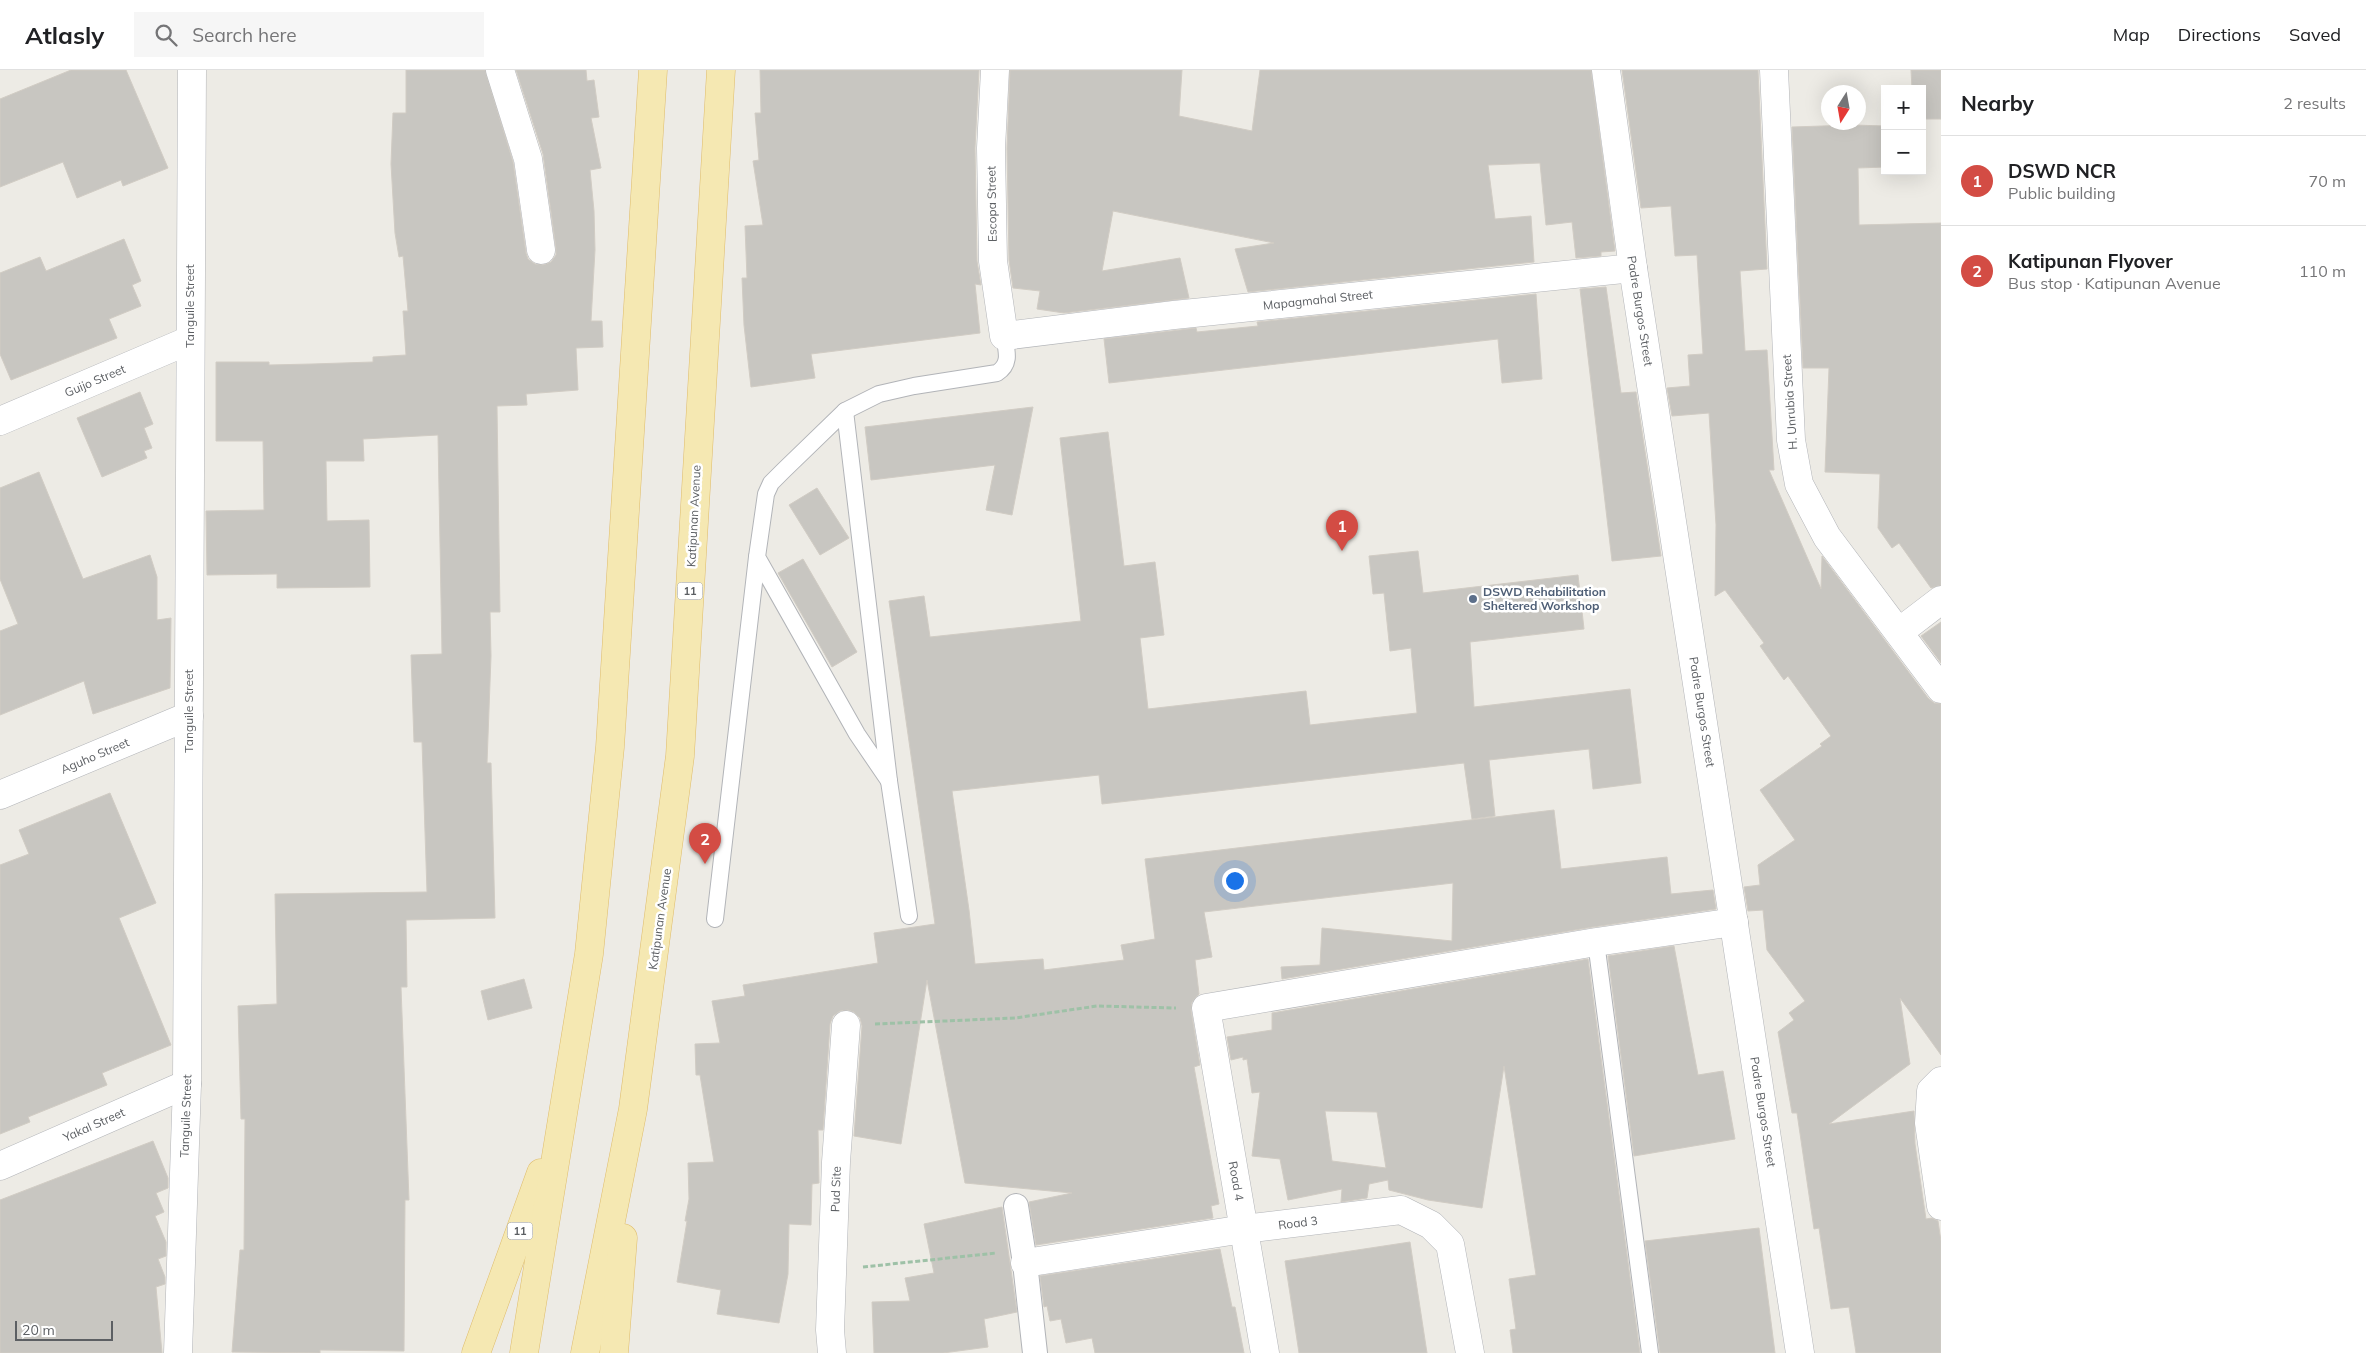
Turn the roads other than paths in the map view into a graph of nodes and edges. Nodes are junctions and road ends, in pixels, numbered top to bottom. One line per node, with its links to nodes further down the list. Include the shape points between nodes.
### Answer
1 (192, 70): 11 (street, Tanguile Street)
2 (500, 70): 8 (street, via 528,159)
3 (653, 70): 28 (main road, 11, via 610,747 589,954)
4 (721, 70): 29 (main road, Katipunan Avenue / 11, via 680,756)
5 (994, 70): 10 (street, Escopa Street, via 991,148 993,261)
6 (1606, 70): 9 (street, Padre Burgos Street)
7 (1774, 70): 16 (street, H. Unrubia Street, via 1791,440 1799,484 1827,537)
8 (541, 250)
9 (1633, 268): 10 (street, Mapagmahal Street, via 1174,315); 23 (street, Padre Burgos Street)
10 (1004, 336): 12 (lane, via 1008,360 997,373 879,394)
11 (190, 340): 13 (street, Guijo Street); 18 (street, Tanguile Street)
12 (845, 411): 14 (lane, via 771,483 766,494); 19 (lane)
13 (0, 422)
14 (757, 557): 19 (lane, via 857,734); 22 (lane)
15 (1941, 600): 16 (street)
16 (1899, 632): 17 (street, H. Unrubia Street)
17 (1941, 689)
18 (189, 716): 20 (street, Aguho Street); 27 (street, Tanguile Street)
19 (889, 781): 21 (lane)
20 (0, 795)
21 (909, 916)
22 (715, 919)
23 (1734, 922): 24 (street); 45 (street, Padre Burgos Street)
24 (1596, 942): 33 (street, Road 4, via 1206,1008); 44 (lane)
25 (846, 1025): 40 (street, Pud Site, via 836,1162)
26 (1941, 1081): 32 (street, via 1931,1092 1929,1122)
27 (187, 1084): 30 (street, Yakal Street); 35 (street, Tanguile Street)
28 (564, 1108): 36 (main road, 11); 37 (main road, 11)
29 (633, 1109): 38 (main road, Katipunan Avenue / 11); 39 (main road, Katipunan Avenue / 11)
30 (0, 1166)
31 (1016, 1206): 34 (street)
32 (1941, 1206)
33 (1244, 1229): 34 (street, Road 3); 42 (street, Road 4); 43 (street, Road 3, via 1401,1210 1432,1225 1450,1244)
34 (1025, 1262): 41 (street)
35 (178, 1352)
36 (476, 1353)
37 (524, 1353)
38 (586, 1353)
39 (614, 1353)
40 (832, 1353)
41 (1035, 1353)
42 (1265, 1353)
43 (1470, 1353)
44 (1650, 1353)
45 (1800, 1353)

